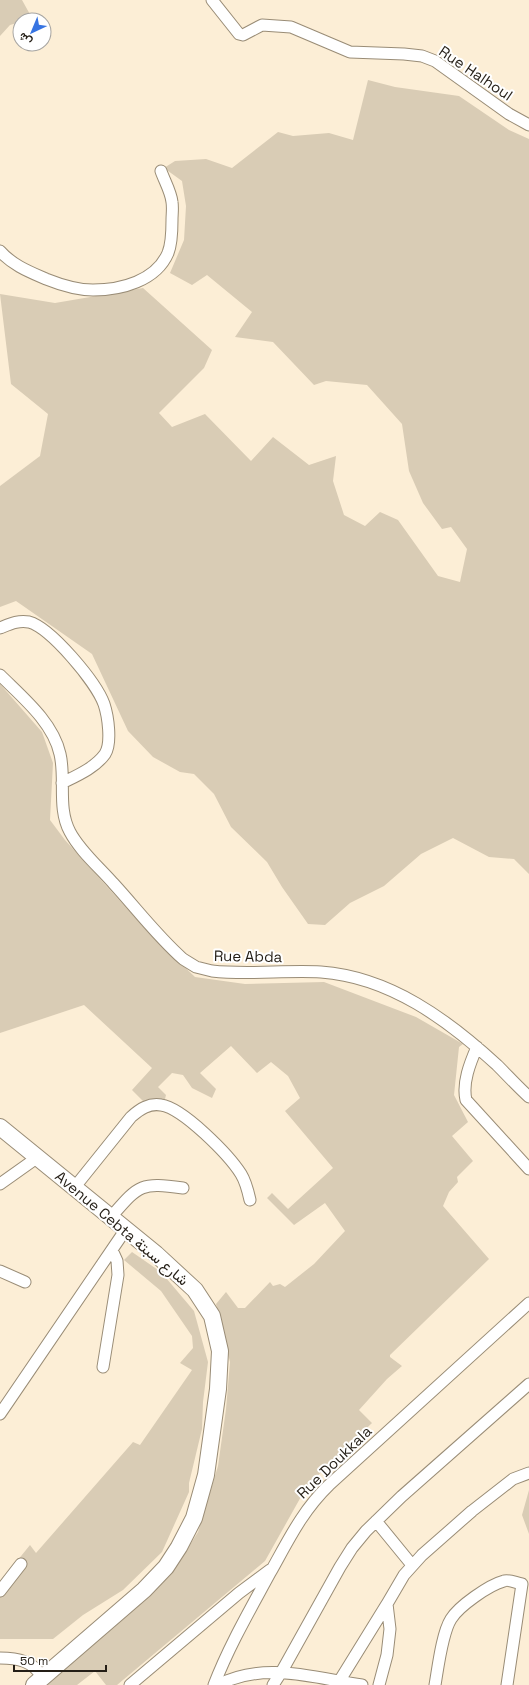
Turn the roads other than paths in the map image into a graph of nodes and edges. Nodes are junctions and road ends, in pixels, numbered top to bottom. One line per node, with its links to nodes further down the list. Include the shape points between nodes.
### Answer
1 (212, 0): 2 (street, Rue Halhoul, via 239,34 244,35 262,25 291,27 350,52 404,54 435,60 509,114)
2 (529, 125)
3 (161, 171): 4 (street, via 172,202 172,237 164,261 145,278 113,289 92,290 73,287 38,276 7,258)
4 (0, 251)
5 (0, 628): 7 (street, via 22,621 42,628 82,669 104,702 109,730 105,754 90,767)
6 (0, 675): 7 (street, Rue Abda, via 51,731 60,754)
7 (62, 783): 8 (street, Rue Abda, via 66,822 77,842 174,951 191,965 221,972 321,972 362,979 426,1008)
8 (477, 1047): 9 (street, Rue Abda); 12 (street, via 469,1066 466,1100)
9 (529, 1097)
10 (0, 1127): 11 (street, Avenue Cebta شارع سبتة)
11 (38, 1157): 13 (street); 14 (street, Avenue Cebta شارع سبتة)
12 (529, 1169)
13 (0, 1184)
14 (74, 1188): 16 (street, via 131,1117 140,1109 156,1105 181,1113 199,1128 238,1170); 17 (street, Avenue Cebta شارع سبتة)
15 (184, 1188): 17 (street, via 145,1186 135,1191)
16 (250, 1200)
17 (111, 1217): 18 (street, Avenue Cebta شارع سبتة)
18 (126, 1229): 19 (street); 35 (street, Avenue Cebta شارع سبتة, via 171,1266 195,1290 212,1316 221,1362 206,1475 194,1518 166,1567 144,1590)
19 (112, 1250): 23 (street, via 117,1261 118,1275); 25 (street)
20 (0, 1271): 21 (street)
21 (25, 1282)
22 (529, 1303): 30 (street, Rue Doukkala, via 322,1492 301,1517)
23 (102, 1367)
24 (529, 1384): 27 (street)
25 (0, 1414)
26 (529, 1473): 29 (street, via 513,1480 472,1511)
27 (376, 1521): 29 (street); 34 (street, via 349,1552)
28 (21, 1564): 31 (street)
29 (412, 1565): 32 (street)
30 (273, 1567): 37 (street); 38 (street, Rue Doukkala, via 231,1644)
31 (0, 1591)
32 (387, 1604): 36 (street); 42 (street, via 390,1629 387,1655)
33 (0, 1658): 35 (street, via 15,1659 32,1665 37,1669)
34 (282, 1671): 36 (street); 39 (street, via 254,1673); 40 (street)
35 (38, 1681)
36 (338, 1683): 41 (street)
37 (130, 1685)
38 (214, 1685)
39 (218, 1685)
40 (273, 1685)
41 (362, 1685)
42 (379, 1685)
43 (435, 1685): 44 (street, via 441,1649 451,1619 483,1592 505,1580 522,1584)
44 (507, 1685)

